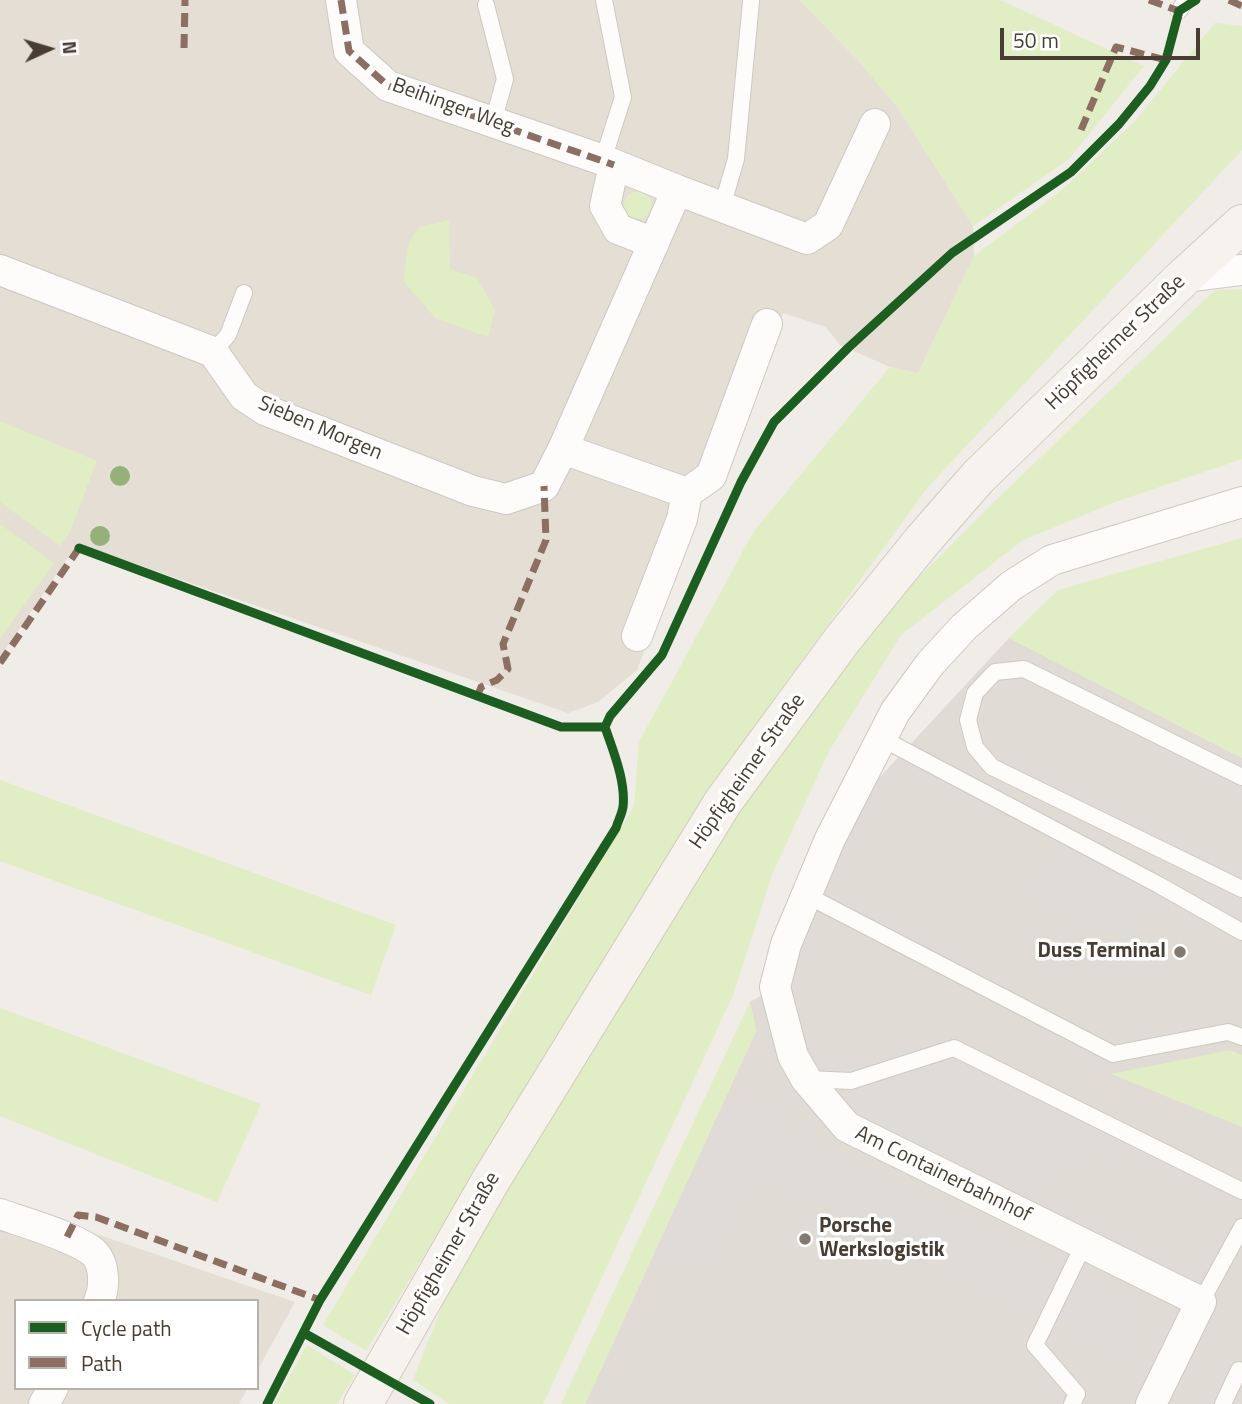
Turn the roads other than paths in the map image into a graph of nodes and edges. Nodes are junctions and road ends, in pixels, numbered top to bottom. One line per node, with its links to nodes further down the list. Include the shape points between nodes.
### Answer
1 (341, 0): 5 (street, Beihinger Weg, via 349,51 388,86)
2 (604, 0): 7 (lane, via 623,97)
3 (751, 2): 9 (lane, via 736,159)
4 (486, 5): 5 (lane, via 506,79)
5 (493, 122): 7 (street, Beihinger Weg)
6 (875, 124): 9 (street, via 828,225 807,239)
7 (608, 162): 8 (street); 11 (street, via 605,206 618,229)
8 (677, 190): 9 (street); 11 (street, Sieben Morgen)
9 (722, 207)
10 (1242, 225): 14 (main road, Höpfigheimer Straße)
11 (654, 243): 18 (street, Sieben Morgen)
12 (0, 271): 17 (street)
13 (1242, 271): 14 (street)
14 (1184, 277): 36 (main road, Höpfigheimer Straße, via 979,476 842,640 723,802 491,1180)
15 (244, 293): 17 (lane, via 228,335)
16 (767, 324): 19 (street, via 711,476)
17 (213, 352): 18 (street, Sieben Morgen, via 244,396 265,411 472,491 506,499 544,486)
18 (563, 449): 19 (street)
19 (687, 493): 21 (street, via 682,519)
20 (1242, 502): 22 (street, Am Containerbahnhof, via 1052,561 1011,586 930,664)
21 (637, 636)
22 (881, 738): 25 (street, Am Containerbahnhof); 26 (lane)
23 (1242, 777): 24 (lane, via 1024,669 995,672 975,693 968,720 975,747 992,767)
24 (1242, 889)
25 (806, 895): 27 (lane, via 1113,1054 1228,1032); 28 (street, Am Containerbahnhof, via 775,986 793,1056)
26 (1242, 932)
27 (1242, 1037)
28 (807, 1079): 29 (lane, via 851,1081 954,1048); 32 (street, Am Containerbahnhof, via 847,1127)
29 (1242, 1191)
30 (0, 1214): 33 (street, via 67,1237 95,1255 104,1278)
31 (1242, 1227): 34 (lane)
32 (1084, 1244): 34 (street, Am Containerbahnhof); 37 (lane, via 1035,1345 1077,1394)
33 (99, 1299)
34 (1201, 1302): 38 (street)
35 (1239, 1370): 39 (lane)
36 (363, 1404)
37 (1072, 1404)
38 (1150, 1404)
39 (1223, 1404)

